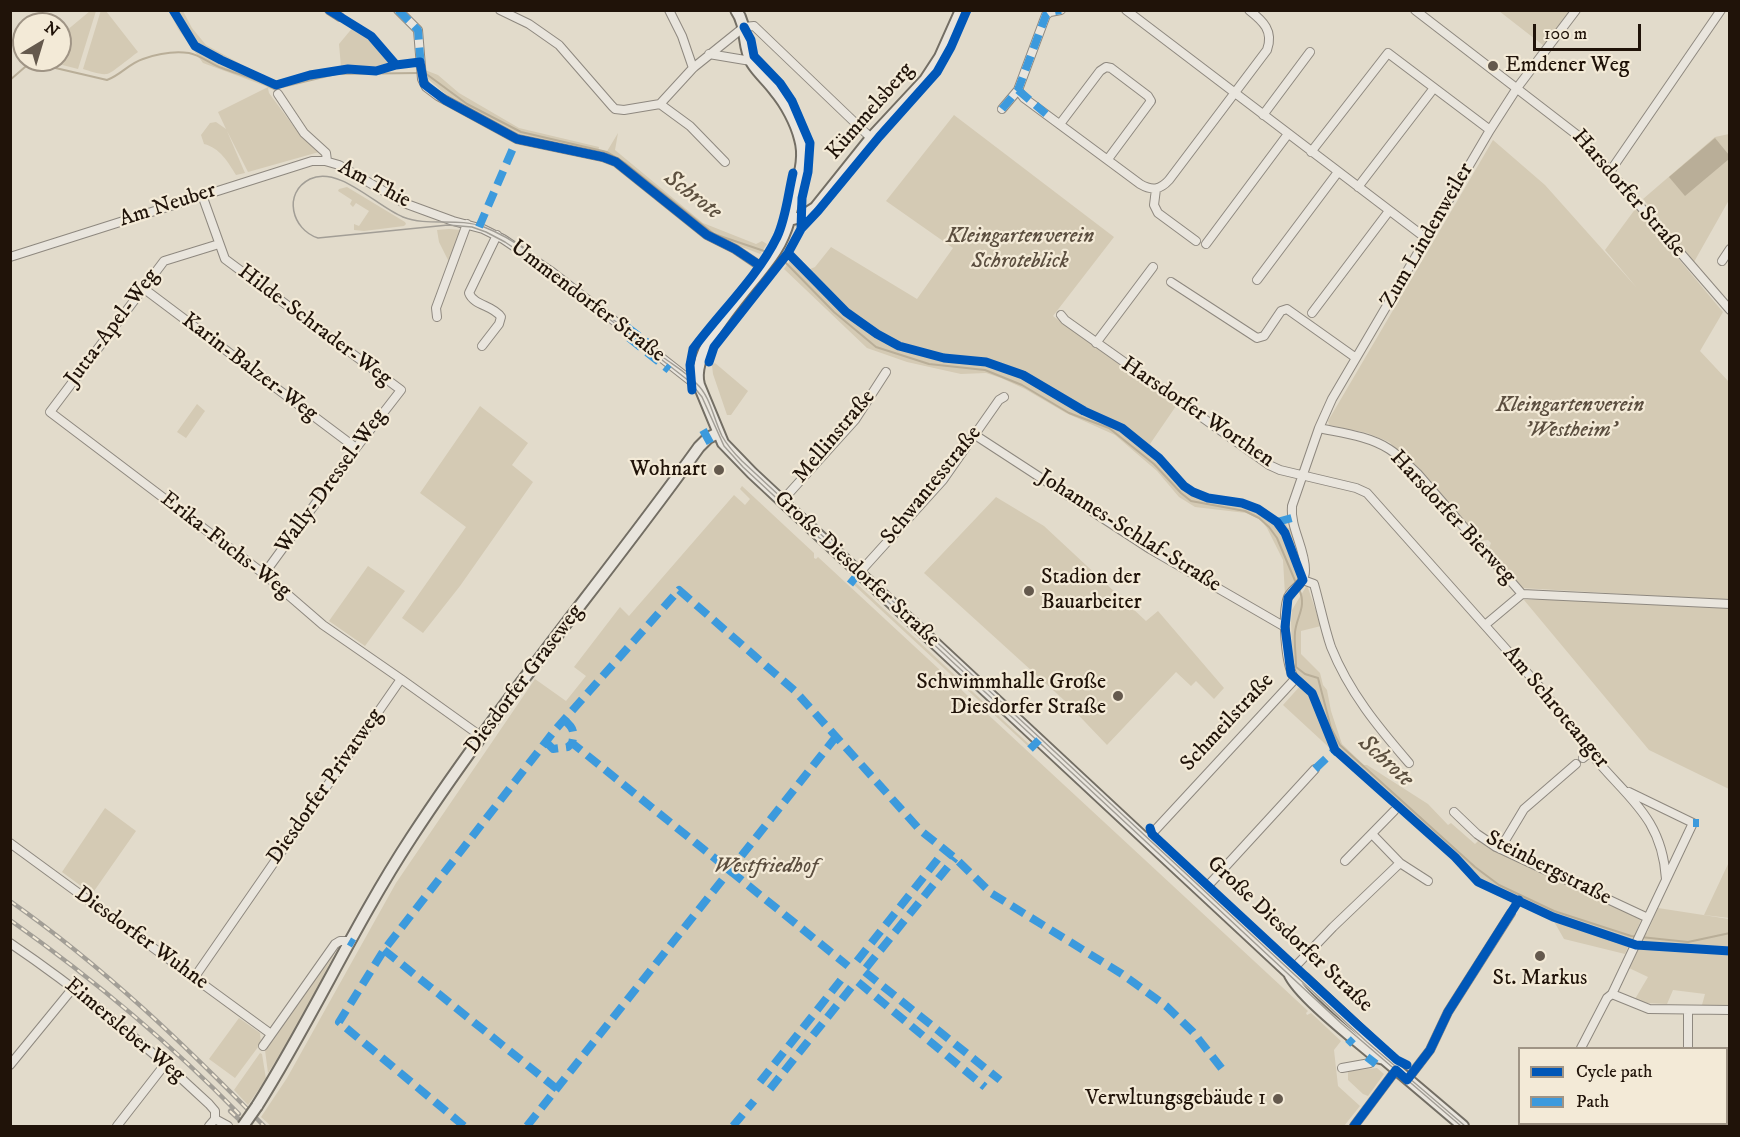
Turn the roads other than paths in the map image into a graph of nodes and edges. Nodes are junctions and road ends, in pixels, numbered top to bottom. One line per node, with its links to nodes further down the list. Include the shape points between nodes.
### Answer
1 (329, 10): 13 (street)
2 (398, 10): 52 (street, via 418,30 422,79 438,96 517,138 616,162 707,235)
3 (500, 10): 24 (street, via 559,45 615,109)
4 (669, 10): 18 (street)
5 (736, 10): 14 (main road)
6 (961, 10): 30 (main road, Kümmelsberg, via 932,70)
7 (1062, 10): 21 (street, via 1046,16)
8 (1125, 10): 23 (street)
9 (1249, 10): 23 (street, via 1264,24 1269,42)
10 (1415, 10): 20 (street)
11 (1576, 10): 20 (street, Zum Lindenweiler)
12 (1721, 10): 35 (street)
13 (340, 17)
14 (744, 27): 16 (street); 17 (main road); 30 (street, via 756,27)
15 (1310, 51): 26 (street)
16 (709, 54): 17 (street); 18 (street)
17 (751, 62): 41 (main road, via 780,98 801,141 802,162)
18 (693, 68): 24 (street)
19 (1434, 88): 28 (street); 31 (street, via 1387,54); 37 (street)
20 (1517, 88): 28 (street, Zum Lindenweiler); 35 (street, Harsdorfer Straße, via 1568,126)
21 (1018, 90): 25 (street); 27 (street)
22 (278, 94): 33 (street, Am Thie, via 304,133 326,153)
23 (1235, 94): 26 (street); 38 (street, via 1169,180)
24 (660, 104): 34 (street, via 690,126)
25 (1002, 109)
26 (1263, 115): 29 (street)
27 (1060, 124): 32 (street); 32 (street, via 1100,71 1106,66 1111,68 1151,101)
28 (1490, 130): 44 (street, Zum Lindenweiler)
29 (1288, 134): 31 (street); 47 (street)
30 (871, 138): 41 (main road, Kümmelsberg, via 813,209)
31 (1311, 152): 36 (street)
32 (1108, 159): 38 (street, via 1143,186)
33 (327, 161): 39 (street, Am Neuber); 42 (street, Am Thie, via 343,166 404,203)
34 (725, 162)
35 (1611, 170): 56 (street, Harsdorfer Straße)
36 (1338, 172): 37 (street); 53 (street)
37 (1358, 187): 40 (street)
38 (1156, 189): 45 (street, via 1156,212)
39 (202, 195): 46 (street, Hilde-Schrader-Weg); 49 (street, Am Neuber)
40 (1389, 211): 44 (street); 57 (street)
41 (789, 220): 52 (main road)
42 (467, 224): 43 (street, Ummendorfer Straße); 59 (street, via 436,308)
43 (496, 235): 61 (street, via 469,293 473,300 501,317); 64 (street, Ummendorfer Straße, via 543,265)
44 (1427, 239): 62 (street, Zum Lindenweiler)
45 (1196, 241)
46 (219, 244): 55 (street, Jutta-Apel-Weg, via 164,261); 65 (street, Hilde-Schrader-Weg, via 225,259)
47 (1206, 244)
48 (1730, 249): 50 (street)
49 (10, 257)
50 (1722, 261)
51 (1153, 267): 60 (street, Harsdorfer Worthen)
52 (764, 268): 64 (main road, via 705,348 697,374)
53 (1257, 280)
54 (1171, 282): 62 (street, via 1257,338 1264,336 1281,310 1287,309)
55 (143, 288): 67 (street, Jutta-Apel-Weg); 71 (street, Karin-Balzer-Weg)
56 (1730, 310)
57 (1312, 314)
58 (1061, 315): 60 (street, Harsdorfer Worthen)
59 (437, 317)
60 (1096, 343): 72 (street, Harsdorfer Worthen, via 1266,463)
61 (482, 346)
62 (1356, 358): 68 (street, Zum Lindenweiler)
63 (886, 372): 73 (street, Mellinstraße, via 855,420)
64 (701, 389): 69 (main road, Große Diesdorfer Straße)
65 (400, 390): 71 (street, Wally-Dressel-Weg)
66 (1004, 397): 70 (street, Schwantesstraße)
67 (50, 412): 75 (street, Erika-Fuchs-Weg)
68 (1319, 428): 72 (street, Zum Lindenweiler); 77 (street, Harsdorfer Bierweg, via 1365,438 1401,458)
69 (718, 433): 73 (main road, Große Diesdorfer Straße, via 732,454); 82 (main road, Diesdorfer Graseweg, via 699,447)
70 (975, 435): 74 (street, Schwantesstraße, via 924,503); 80 (street, Johannes-Schlaf-Straße, via 1150,549)
71 (356, 448): 75 (street, Wally-Dressel-Weg)
72 (1302, 475): 76 (street, via 1291,511 1304,557); 79 (street, Am Schroteanger, via 1366,492)
73 (782, 501): 74 (main road, Große Diesdorfer Straße)
74 (859, 573): 92 (main road, Große Diesdorfer Straße)
75 (264, 574): 81 (street, Erika-Fuchs-Weg, via 323,625)
76 (1301, 583): 80 (street, Schmeilstraße, via 1290,595); 85 (street, via 1314,585 1331,646 1359,701)
77 (1522, 594): 78 (street, Harsdorfer Bierweg); 79 (street, Am Schroteanger)
78 (1730, 604)
79 (1485, 625): 83 (street, Am Schroteanger, via 1560,711)
80 (1285, 627): 92 (street, Schmeilstraße, via 1290,669 1295,679)
81 (401, 679): 82 (street); 107 (street, Diesdorfer Privatweg)
82 (482, 736): 104 (main road, Diesdorfer Graseweg, via 410,839)
83 (1590, 753): 84 (street); 88 (street, Am Schroteanger)
84 (1582, 758)
85 (1409, 763)
86 (1576, 764): 94 (street, via 1524,810)
87 (1315, 769): 97 (street)
88 (1624, 790): 99 (street, Am Schroteanger, via 1658,835); 99 (street, Am Schroteanger, via 1693,823)
89 (1395, 811): 91 (street)
90 (1454, 812): 94 (street, Steinbergstraße)
91 (1372, 834): 95 (street); 96 (street)
92 (1146, 840): 101 (main road, Große Diesdorfer Straße)
93 (10, 843): 107 (street, Diesdorfer Wuhne)
94 (1500, 849): 103 (street, Steinbergstraße)
95 (1345, 861)
96 (1400, 863): 100 (street); 106 (street)
97 (1225, 867)
98 (1218, 875): 101 (street)
99 (1666, 879): 103 (street, Am Schroteanger)
100 (1428, 881)
101 (1202, 892): 106 (main road, Große Diesdorfer Straße)
102 (1511, 913): 121 (street, via 1448,1012 1430,1050)
103 (1648, 918): 109 (street, Am Schroteanger)
104 (349, 941): 112 (street, Diesdorfer Graseweg, via 335,944); 126 (main road, Diesdorfer Graseweg, bridge, via 294,1046)
105 (10, 943): 108 (street, Eimersleber Weg)
106 (1289, 973): 116 (main road, Große Diesdorfer Straße, via 1293,983)
107 (194, 978): 112 (street, Diesdorfer Wuhne)
108 (73, 988): 117 (street, Eimersleber Weg); 118 (street)
109 (1612, 994): 110 (street, via 1649,1009); 114 (street, Am Schroteanger)
110 (1688, 1010): 111 (street); 115 (street)
111 (1730, 1010)
112 (271, 1034): 113 (street, Diesdorfer Graseweg)
113 (263, 1046)
114 (1582, 1047)
115 (1688, 1047)
116 (1380, 1058): 119 (street); 120 (main road, Große Diesdorfer Straße)
117 (166, 1063): 122 (street, Eimersleber Weg, via 212,1107); 123 (street)
118 (10, 1065)
119 (1342, 1068)
120 (1396, 1070): 121 (main road, Große Diesdorfer Straße); 127 (street)
121 (1407, 1080): 128 (main road, Große Diesdorfer Straße)
122 (215, 1119): 124 (street); 125 (street, Eimersleber Weg)
123 (117, 1126)
124 (209, 1126)
125 (228, 1126)
126 (243, 1126)
127 (1354, 1126)
128 (1463, 1126)

